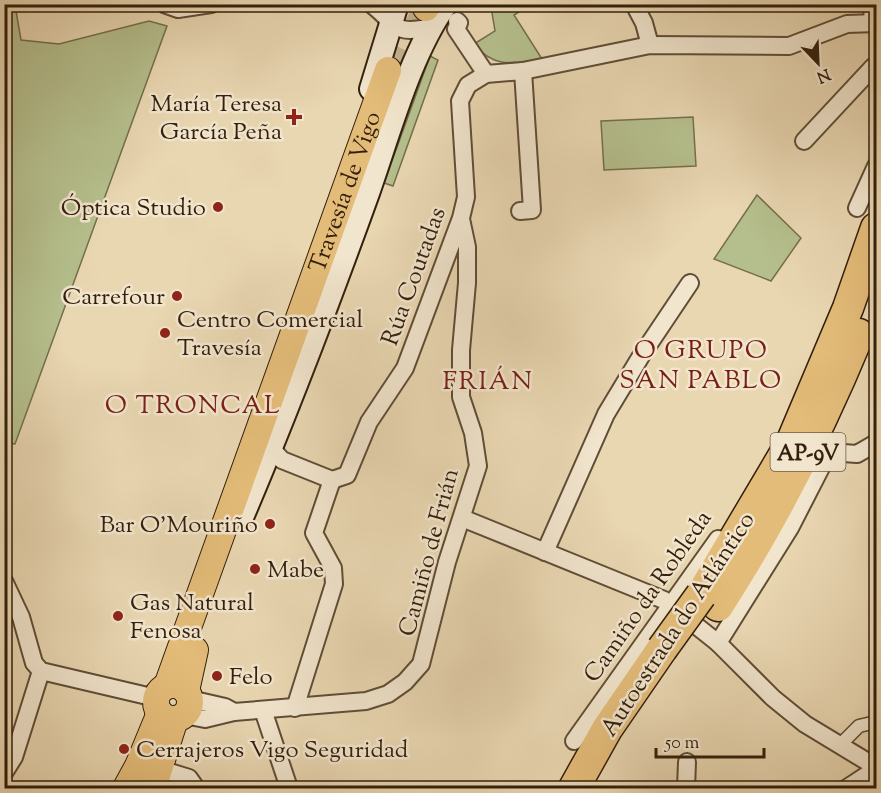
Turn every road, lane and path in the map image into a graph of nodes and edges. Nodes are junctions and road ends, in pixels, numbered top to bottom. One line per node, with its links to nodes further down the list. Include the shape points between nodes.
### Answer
1 (164, 4): 2 (street, via 178,9)
2 (211, 4)
3 (371, 4): 5 (street)
4 (634, 4): 7 (street)
5 (427, 13): 11 (street, via 456,29); 20 (main road); 23 (main road, via 384,53 309,261)
6 (874, 14): 7 (street, via 789,46)
7 (650, 45): 9 (street)
8 (876, 67): 12 (street, via 854,84)
9 (523, 71): 11 (street); 14 (street, via 532,210)
10 (391, 72): 23 (main road, Travesía de Vigo)
11 (486, 74): 15 (street, Rúa Coutadas, via 468,85 460,101 466,197)
12 (804, 141)
13 (876, 166): 16 (street)
14 (520, 211)
15 (461, 218): 22 (street, Rúa Coutadas, via 405,368 369,422 347,475); 24 (street, Camiño de Frián, via 467,247 467,283 461,397 473,433 478,466)
16 (867, 218): 27 (highway, Autoestrada do Atlántico / AP-9V, via 848,308 791,443)
17 (690, 284): 25 (street, via 606,414)
18 (876, 288): 27 (highway, Autoestrada do Atlántico / AP-9V, via 828,410 796,476 761,539)
19 (876, 443): 29 (street, via 857,454 830,452 790,528)
20 (271, 448): 22 (street, via 282,460); 23 (main road)
21 (755, 476): 28 (street, Camiño da Robleda)
22 (332, 480): 33 (street, Rúa Coutadas, via 314,533 333,568 334,584)
23 (236, 512): 32 (main road, Travesía de Vigo, via 197,642)
24 (462, 518): 25 (street); 33 (street, Camiño de Frián, via 421,664 388,694)
25 (544, 552): 28 (street, via 655,595)
26 (4, 581): 31 (street, via 21,617 34,663)
27 (710, 600): 30 (highway, Autoestrada do Atlántico / AP-9V)
28 (672, 606): 29 (street); 36 (street, Camiño da Robleda)
29 (718, 643): 37 (street, via 773,698)
30 (672, 654): 45 (highway, Autoestrada do Atlántico / AP-9V, via 607,729); 46 (highway, Autoestrada do Atlántico / AP-9V)
31 (41, 671): 32 (street, Camiño de Frián); 40 (street, via 14,757)
32 (174, 703): 34 (street, Camiño de Frián, via 205,719); 41 (main road, Travesía de Vigo); 42 (main road, Travesía de Vigo)
33 (295, 708): 34 (street, Camiño de Frián)
34 (263, 710): 44 (street)
35 (876, 722): 37 (street, via 859,726)
36 (574, 741)
37 (839, 746): 39 (street)
38 (687, 762): 47 (street)
39 (876, 768): 48 (street)
40 (4, 773)
41 (156, 779): 43 (street, via 189,778)
42 (126, 789)
43 (196, 789)
44 (289, 789)
45 (574, 789)
46 (597, 789)
47 (686, 789)
48 (847, 789)

